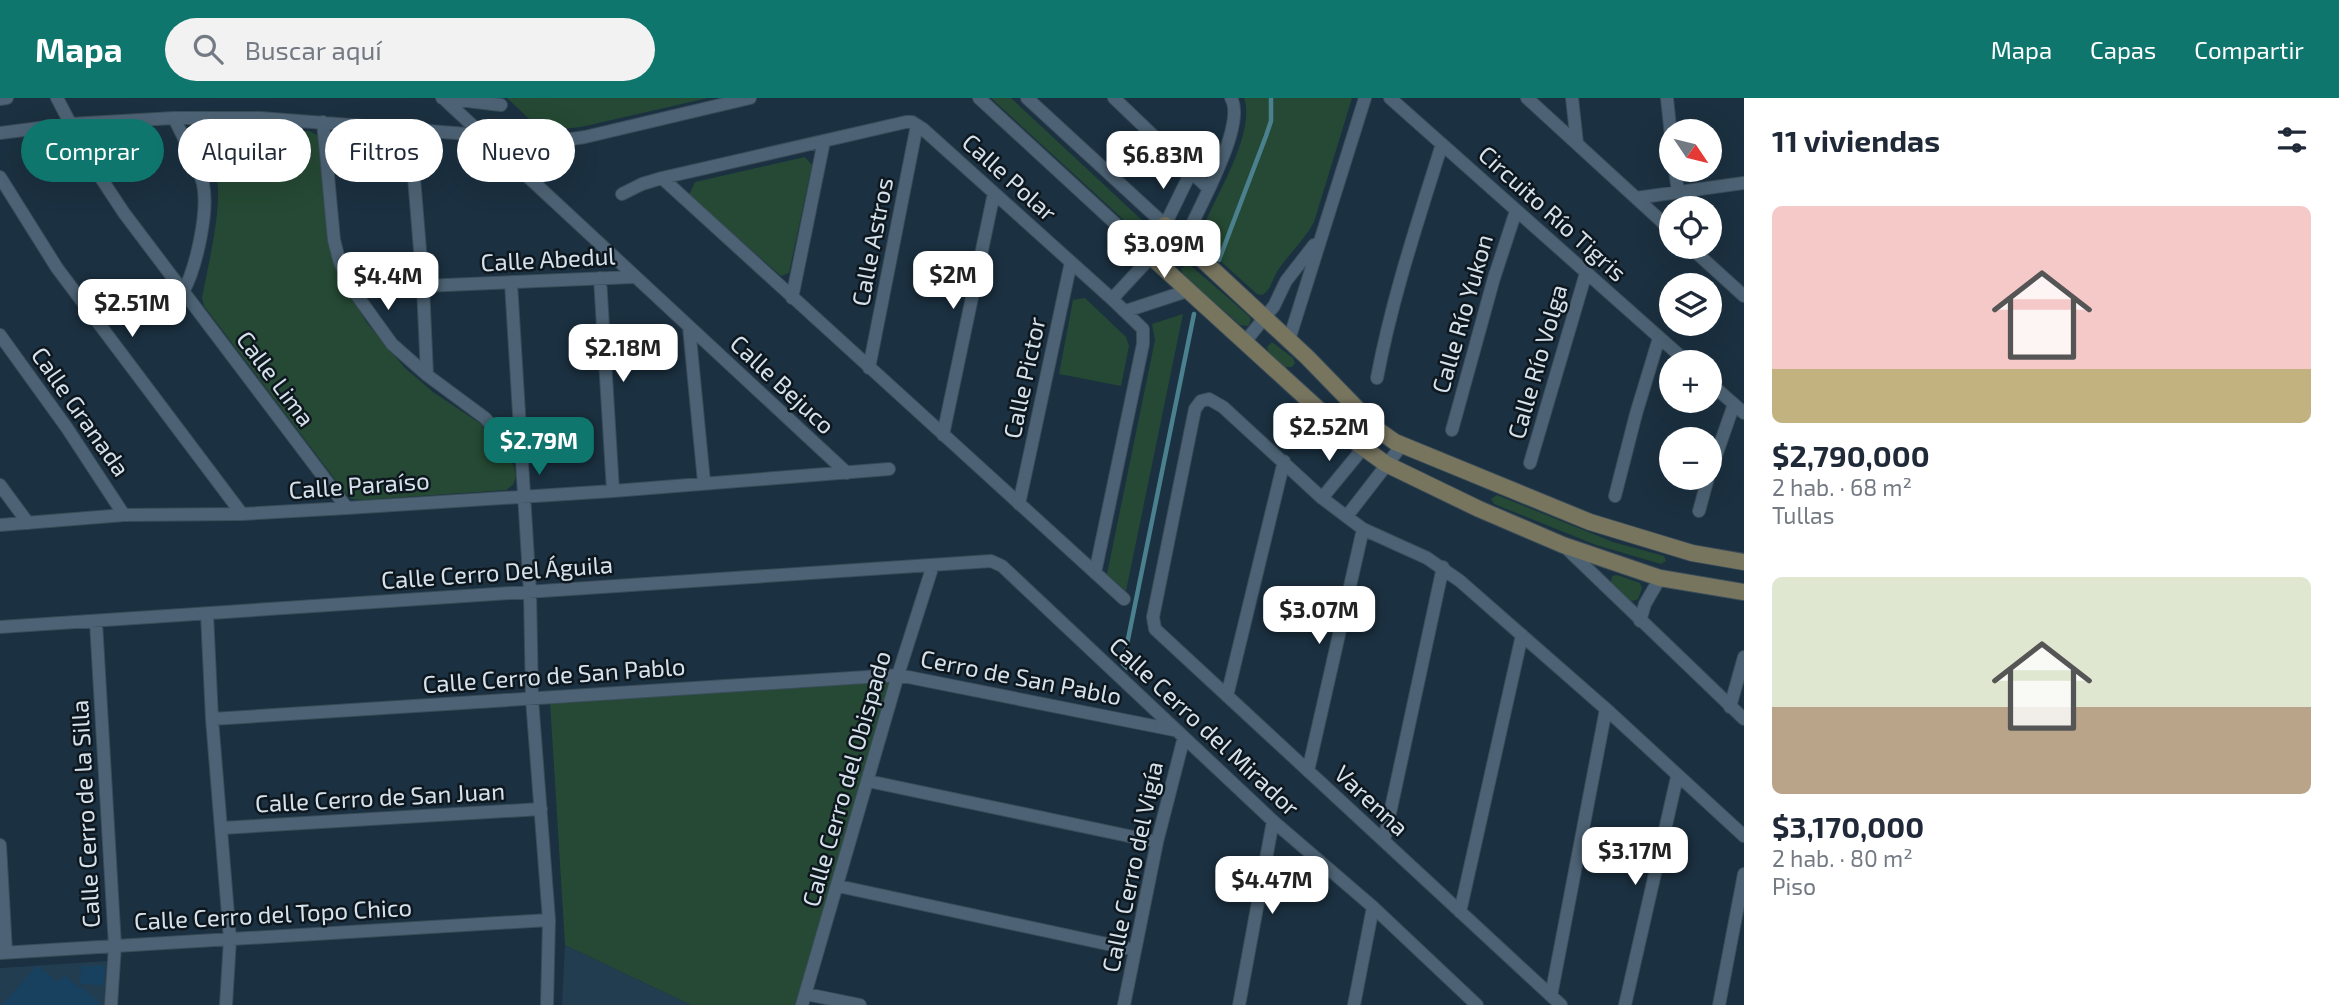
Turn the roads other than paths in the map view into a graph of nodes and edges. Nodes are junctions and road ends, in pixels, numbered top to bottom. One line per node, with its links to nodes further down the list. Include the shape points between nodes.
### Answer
1 (7, 98): 15 (street)
2 (57, 98): 18 (street, Calle Lima)
3 (437, 98): 4 (street)
4 (443, 98): 16 (street); 20 (street, Calle Bejuco)
5 (750, 98): 26 (street)
6 (979, 98): 48 (street)
7 (1027, 98): 45 (street)
8 (1114, 98): 30 (street)
9 (1231, 98): 38 (street, via 1235,111 1229,136)
10 (1364, 98): 46 (street)
11 (1390, 98): 29 (street, Circuito Río Tigris)
12 (1527, 98): 28 (street)
13 (1572, 98): 28 (street)
14 (1667, 98): 21 (street)
15 (0, 99)
16 (501, 105)
17 (174, 118): 19 (street); 22 (street); 57 (street, via 205,198 190,279)
18 (68, 119)
19 (157, 119)
20 (466, 119)
21 (1669, 119)
22 (323, 122): 71 (street, via 329,210 340,263 375,323)
23 (917, 125): 27 (street, via 906,122); 40 (street, Calle Polar); 70 (street, Calle Astros)
24 (21, 130): 25 (street)
25 (0, 133)
26 (575, 139)
27 (824, 141): 32 (street); 59 (street)
28 (1577, 143): 42 (street)
29 (1442, 144): 43 (street, Circuito Río Tigris); 72 (street, via 1384,338)
30 (1191, 172): 38 (street); 45 (street)
31 (0, 177): 100 (street, via 57,268)
32 (662, 178): 41 (street); 59 (street)
33 (104, 182): 57 (street, Calle Lima)
34 (414, 182): 55 (street)
35 (533, 182): 52 (street, Calle Bejuco)
36 (1677, 182): 39 (street)
37 (1744, 183): 39 (street)
38 (1209, 189): 47 (street)
39 (1678, 192): 42 (street)
40 (995, 193): 50 (street, Calle Polar); 78 (street)
41 (622, 194)
42 (1636, 198): 44 (street)
43 (1516, 211): 51 (street, Circuito Río Tigris); 77 (street, Calle Río Yukon)
44 (1659, 219)
45 (1165, 225): 47 (street); 48 (street)
46 (1322, 233): 62 (street, via 1286,281); 66 (street)
47 (1183, 243): 48 (street); 62 (street)
48 (1153, 258): 56 (street); 60 (street)
49 (1703, 259): 58 (street)
50 (1072, 262): 60 (street, Calle Polar); 96 (street, Calle Pictor)
51 (1586, 273): 65 (street, Circuito Río Tigris); 84 (street, Calle Río Volga)
52 (634, 277): 53 (street, Calle Abedul); 63 (street, Calle Bejuco)
53 (600, 278): 54 (street, Calle Abedul); 92 (street)
54 (511, 284): 55 (street, Calle Abedul); 82 (street)
55 (423, 286): 71 (street)
56 (1187, 290): 61 (street); 67 (street)
57 (183, 292): 97 (street, Calle Lima)
58 (1744, 296)
59 (792, 298): 70 (street)
60 (1112, 299): 61 (street, Calle Polar)
61 (1126, 311): 112 (street, Calle Polar, via 1143,329 1143,344)
62 (1266, 318): 66 (street); 67 (street)
63 (689, 327): 87 (street, Calle Bejuco); 88 (street)
64 (0, 335): 101 (street, Calle Granada)
65 (1659, 338): 68 (street, Circuito Río Tigris); 94 (street)
66 (1289, 340): 69 (street)
67 (1244, 343): 73 (street)
68 (1673, 350)
69 (1307, 357): 73 (street, via 1307,373 1300,381); 76 (street)
70 (869, 368): 78 (street)
71 (427, 375): 82 (street, via 485,418)
72 (1377, 377)
73 (1287, 382): 81 (street)
74 (1722, 394): 75 (street)
75 (1739, 409): 80 (street)
76 (1378, 430): 79 (street); 81 (street)
77 (1452, 430)
78 (943, 435): 96 (street)
79 (1402, 445): 85 (street); 89 (street)
80 (1722, 447)
81 (1362, 449): 85 (street); 95 (street)
82 (521, 460): 93 (street)
83 (1284, 461): 95 (street); 125 (street); 125 (street, Varenna, via 1215,401 1205,399 1197,405 1153,617 1158,632)
84 (1530, 463)
85 (1386, 464): 98 (street); 102 (street)
86 (889, 469): 87 (street, Calle Paraíso)
87 (847, 474): 88 (street, Calle Paraíso)
88 (704, 482): 92 (street, Calle Paraíso)
89 (1491, 482): 98 (street, via 1480,485 1476,492); 107 (street, via 1590,522)
90 (0, 485): 103 (street)
91 (1705, 490): 99 (street)
92 (613, 491): 93 (street, Calle Paraíso)
93 (523, 496): 97 (street, Calle Paraíso); 115 (street)
94 (1615, 496)
95 (1322, 498): 102 (street)
96 (1019, 504): 112 (street)
97 (347, 508): 100 (street, Calle Paraíso)
98 (1479, 509): 106 (street)
99 (1699, 511)
100 (242, 514): 101 (street, Calle Paraíso)
101 (124, 515): 103 (street, Calle Paraíso)
102 (1347, 516): 105 (street)
103 (28, 523): 104 (street, Calle Paraíso)
104 (0, 525)
105 (1363, 529): 111 (street); 132 (street)
106 (1563, 545): 113 (street); 120 (street)
107 (1692, 553): 109 (street); 114 (street)
108 (997, 562): 110 (street, Calle Cerro Del Águila); 131 (street, Calle Cerro del Mirador)
109 (1744, 562)
110 (933, 565): 115 (street, Calle Cerro Del Águila); 124 (street, Calle Cerro del Obispado)
111 (1443, 567): 122 (street); 139 (street)
112 (1095, 573): 117 (street)
113 (1660, 578): 114 (street); 120 (street)
114 (1688, 584): 116 (street)
115 (530, 592): 118 (street, Calle Cerro Del Águila); 126 (street)
116 (1744, 592)
117 (1124, 600)
118 (207, 614): 119 (street, Calle Cerro Del Águila); 129 (street)
119 (96, 621): 121 (street, Calle Cerro Del Águila); 148 (street, Calle Cerro de la Silla)
120 (1640, 621): 127 (street)
121 (0, 626)
122 (1522, 635): 128 (street); 145 (street)
123 (1744, 657): 127 (street)
124 (898, 675): 126 (street, Calle Cerro de San Pablo); 131 (street, Cerro de San Pablo); 134 (street, Calle Cerro del Obispado)
125 (1227, 696): 132 (street, Varenna)
126 (532, 699): 129 (street, Calle Cerro de San Pablo); 135 (street)
127 (1730, 707): 130 (street)
128 (1606, 709): 133 (street); 152 (street)
129 (212, 719): 137 (street)
130 (1744, 719)
131 (1180, 734): 136 (street, Calle Cerro del Mirador); 140 (street, Calle Cerro del Vigía)
132 (1308, 771): 139 (street, Varenna)
133 (1678, 777): 138 (street); 164 (street)
134 (868, 781): 140 (street); 143 (street, Calle Cerro del Obispado)
135 (541, 810): 137 (street, Calle Cerro de San Juan); 146 (street)
136 (1273, 821): 144 (street, Calle Cerro del Mirador); 159 (street)
137 (222, 828): 147 (street)
138 (1744, 836)
139 (1384, 841): 145 (street, Varenna)
140 (1157, 842): 149 (street, Calle Cerro del Vigía)
141 (0, 845): 150 (street)
142 (1744, 874): 165 (street)
143 (838, 886): 149 (street); 153 (street, Calle Cerro del Obispado)
144 (1374, 907): 151 (street, Calle Cerro del Mirador); 160 (street)
145 (1460, 912): 152 (street, Varenna)
146 (550, 920): 147 (street, Calle Cerro del Topo Chico); 156 (street)
147 (230, 939): 148 (street, Calle Cerro del Topo Chico); 155 (street)
148 (115, 946): 150 (street, Calle Cerro del Topo Chico); 154 (street, Calle Cerro de la Silla)
149 (1135, 950): 158 (street, Calle Cerro del Vigía)
150 (3, 953)
151 (1460, 989): 161 (street); 162 (street, Calle Cerro del Mirador)
152 (1551, 996): 163 (street, Varenna)
153 (804, 1000): 157 (street)
154 (111, 1005)
155 (226, 1005)
156 (547, 1005)
157 (860, 1005)
158 (1125, 1005)
159 (1239, 1005)
160 (1353, 1005)
161 (1456, 1005)
162 (1477, 1005)
163 (1561, 1005)
164 (1625, 1005)
165 (1719, 1005)

